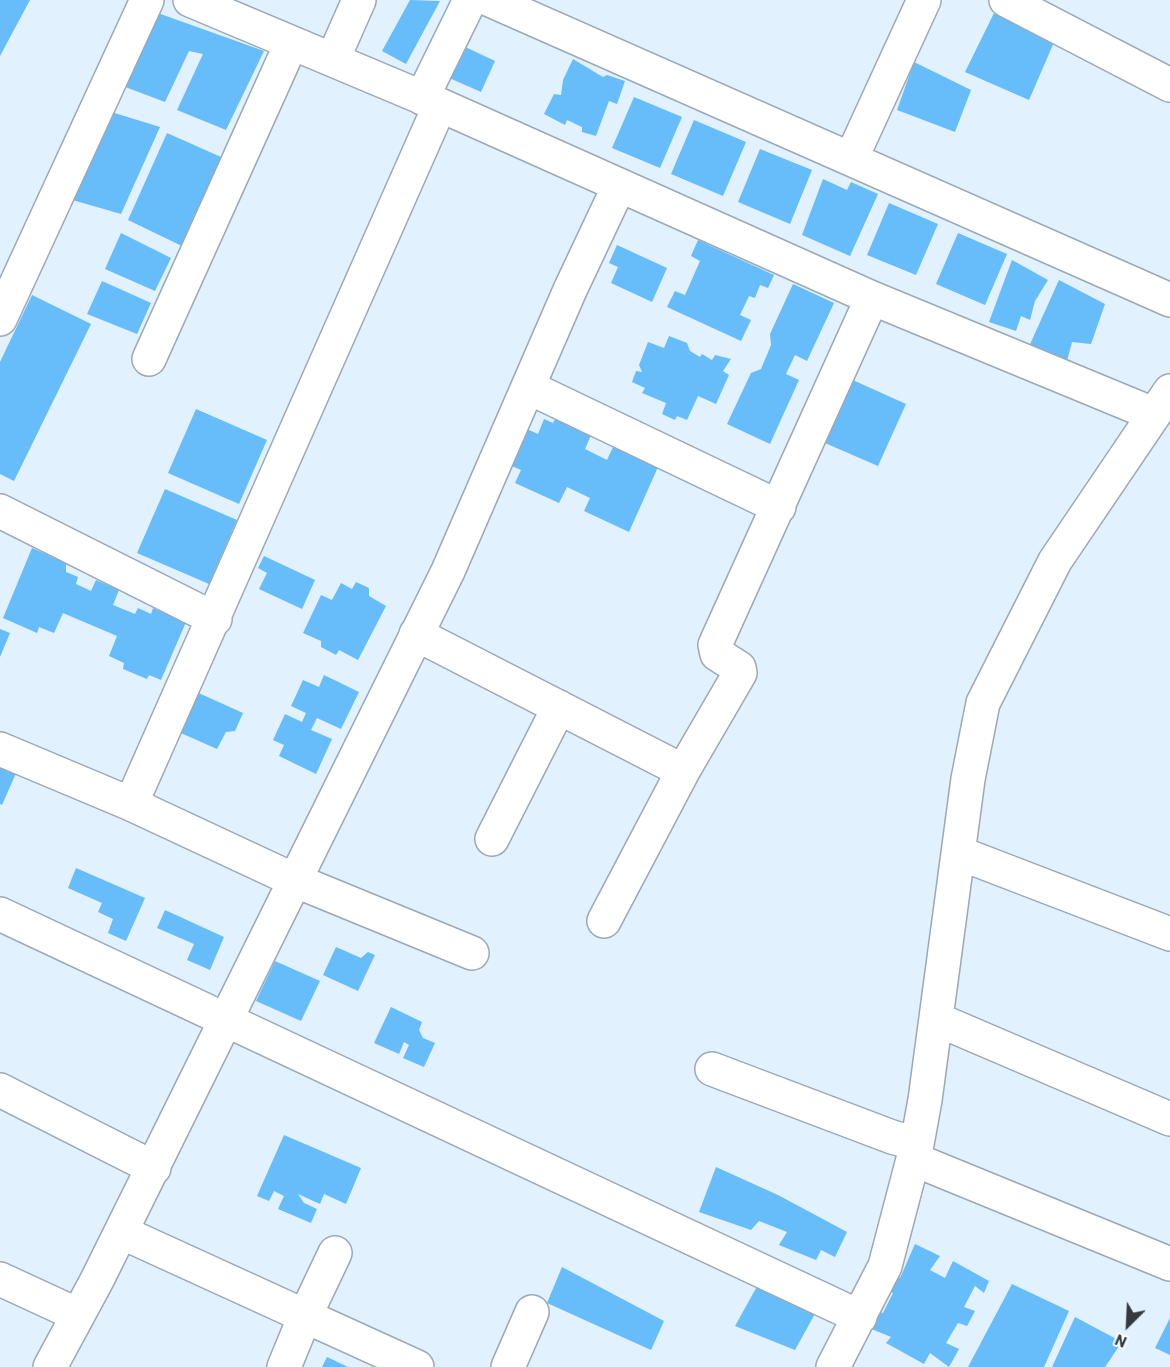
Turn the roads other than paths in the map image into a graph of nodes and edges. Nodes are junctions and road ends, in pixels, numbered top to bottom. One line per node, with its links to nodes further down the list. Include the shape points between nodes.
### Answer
1 (147, 0): 16 (street)
2 (190, 0): 8 (street)
3 (359, 0): 9 (street)
4 (470, 0): 11 (street)
5 (490, 0): 12 (street)
6 (924, 0): 12 (street)
7 (1006, 0): 10 (street)
8 (291, 44): 9 (street); 17 (street)
9 (333, 59): 11 (street)
10 (1170, 86)
11 (431, 102): 13 (street); 22 (street)
12 (851, 159): 15 (street)
13 (619, 186): 14 (street); 18 (street)
14 (872, 298): 19 (street); 20 (street)
15 (1170, 300)
16 (0, 319)
17 (149, 359)
18 (528, 387): 20 (street); 23 (street, via 448,571)
19 (1162, 403): 29 (street, via 1055,561 983,703)
20 (779, 507): 26 (street, via 715,645 717,654 739,668 740,673)
21 (0, 511): 22 (street)
22 (215, 619): 27 (street)
23 (416, 634): 24 (street); 30 (street)
24 (559, 707): 26 (street); 28 (street)
25 (0, 748): 27 (street)
26 (683, 771): 32 (street)
27 (131, 804): 30 (street)
28 (492, 839)
29 (959, 853): 33 (street); 36 (street)
30 (294, 880): 34 (street); 35 (street)
31 (0, 914): 35 (street)
32 (604, 921)
33 (1170, 934)
34 (472, 953)
35 (226, 1019): 41 (street); 49 (street)
36 (936, 1019): 39 (street); 40 (street)
37 (712, 1069): 40 (street, via 892,1137)
38 (0, 1090): 41 (street)
39 (1170, 1119)
40 (915, 1152): 44 (street); 49 (street, via 885,1266)
41 (154, 1168): 42 (street)
42 (121, 1232): 47 (street); 48 (street)
43 (335, 1253): 48 (street)
44 (1170, 1264)
45 (0, 1279): 47 (street)
46 (532, 1312): 53 (street)
47 (78, 1316): 50 (street)
48 (305, 1316): 51 (street); 52 (street)
49 (860, 1317): 54 (street)
50 (50, 1367)
51 (284, 1367)
52 (417, 1367)
53 (508, 1367)
54 (834, 1367)

